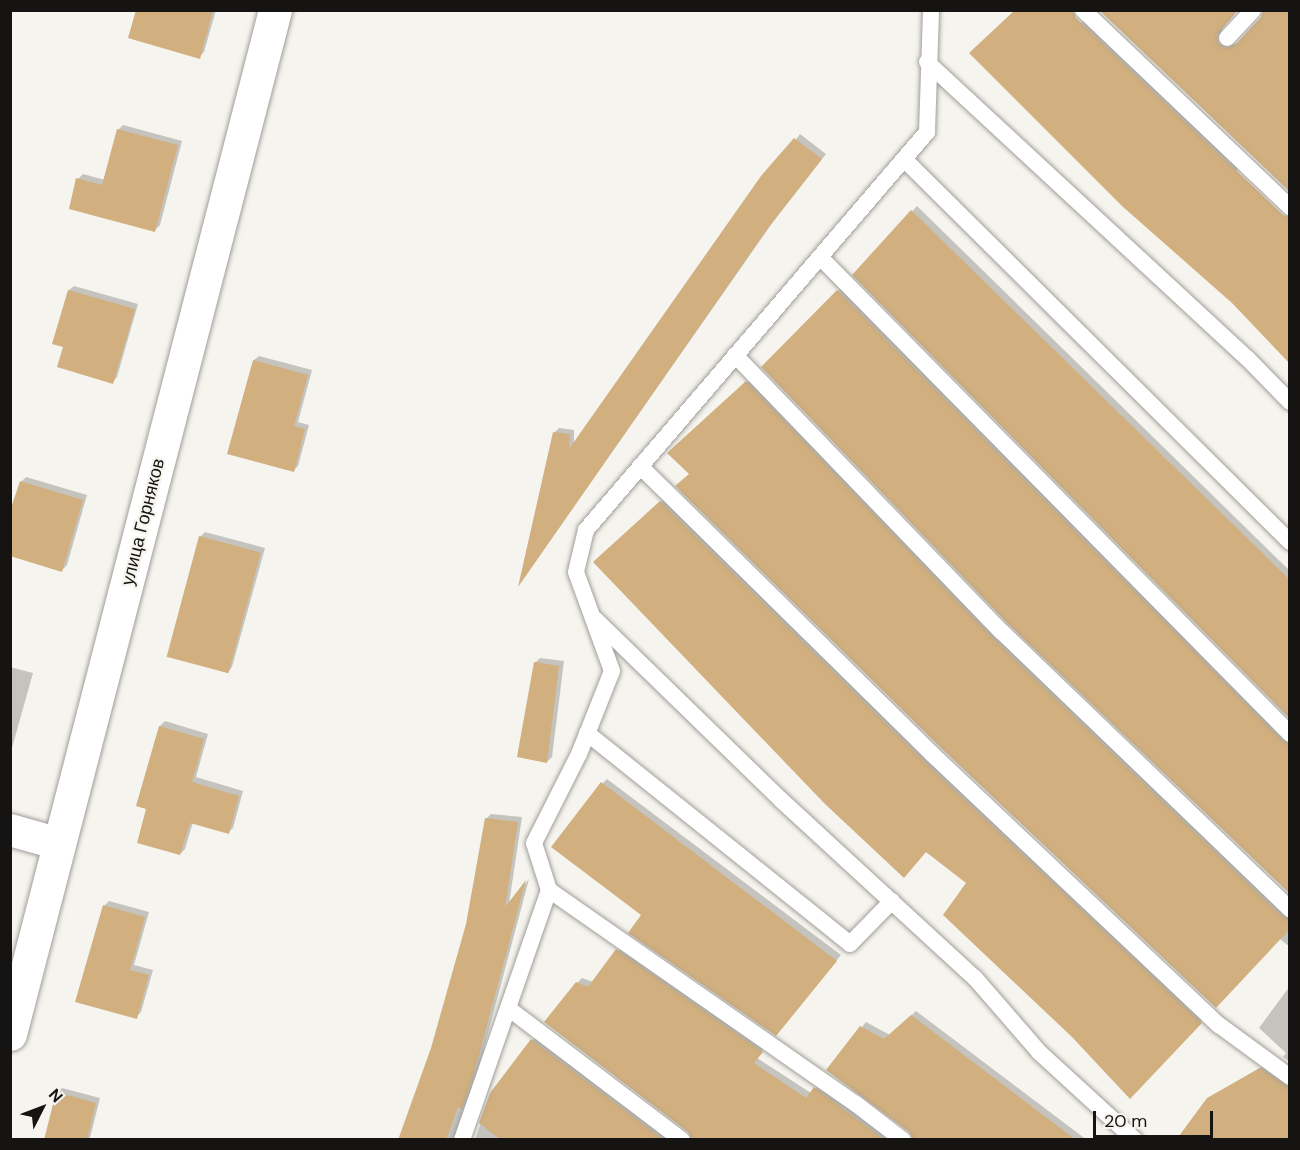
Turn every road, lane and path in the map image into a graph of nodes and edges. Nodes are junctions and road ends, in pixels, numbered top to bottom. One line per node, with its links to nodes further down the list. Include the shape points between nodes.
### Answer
1 (275, 10): 18 (street, улица Горняков)
2 (931, 10): 6 (lane)
3 (1083, 10): 8 (lane)
4 (1253, 10): 5 (lane)
5 (1227, 38)
6 (927, 62): 7 (lane, via 927,132); 11 (lane)
7 (904, 159): 9 (lane); 13 (lane)
8 (1290, 207)
9 (820, 257): 10 (lane); 16 (lane)
10 (735, 355): 12 (lane); 21 (lane, via 1002,632)
11 (1290, 402)
12 (640, 466): 14 (lane, via 586,530 576,572); 24 (lane, via 932,754 1210,1016)
13 (1290, 542)
14 (592, 616): 15 (lane, via 612,671); 20 (lane, via 780,799)
15 (587, 733): 19 (lane, via 534,843); 20 (lane, via 850,944)
16 (1290, 734)
17 (10, 830): 18 (street)
18 (59, 844): 23 (street, улица Горняков)
19 (549, 890): 22 (lane); 27 (lane)
20 (892, 901): 28 (lane, via 975,978 1039,1052)
21 (1290, 909)
22 (508, 1008): 25 (lane); 26 (lane)
23 (10, 1034)
24 (1290, 1077)
25 (462, 1140)
26 (682, 1140)
27 (903, 1140)
28 (1135, 1140)

